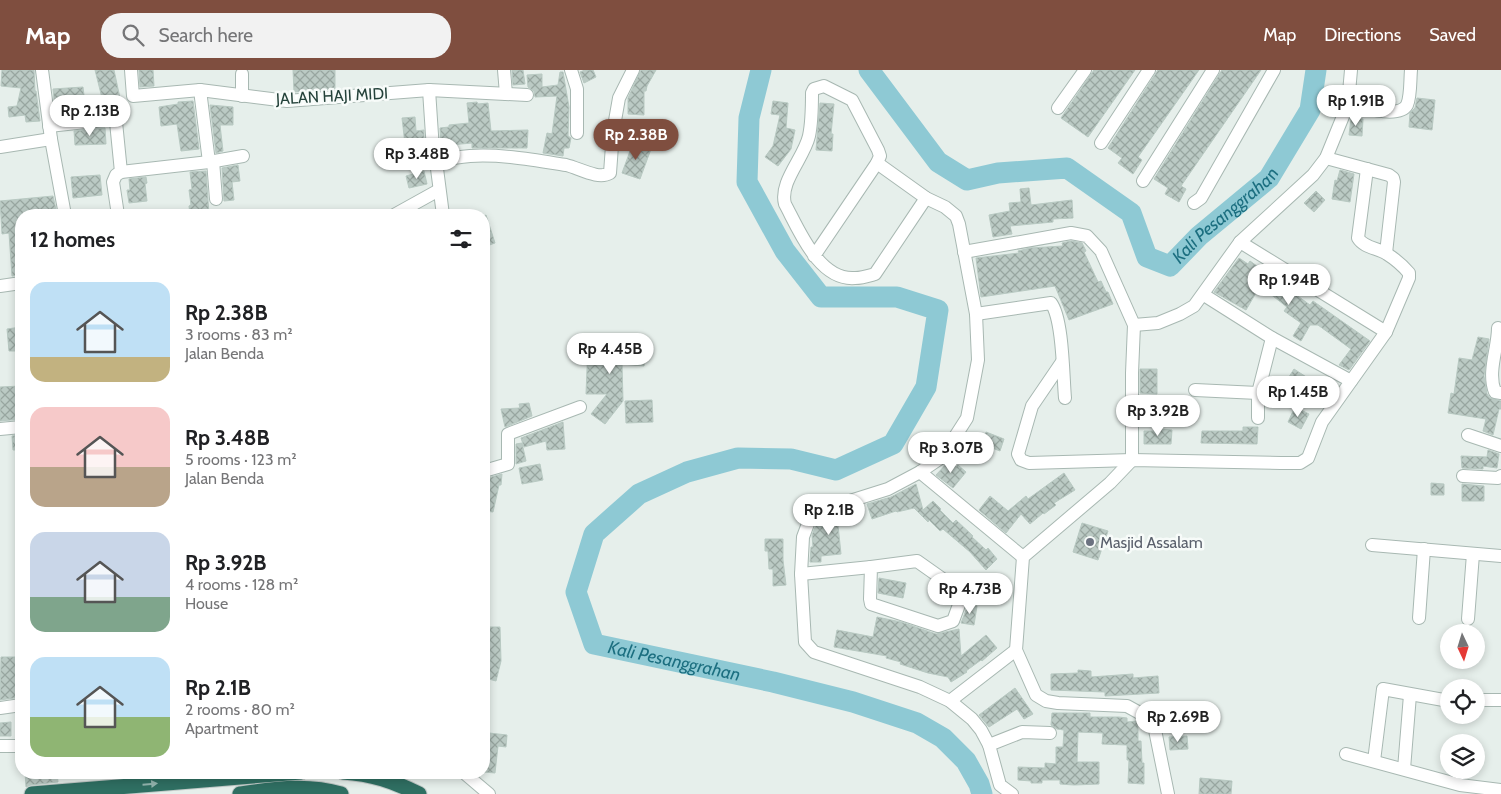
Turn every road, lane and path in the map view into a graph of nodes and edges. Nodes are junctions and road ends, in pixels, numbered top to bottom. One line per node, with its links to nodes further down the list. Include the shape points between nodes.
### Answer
1 (42, 70): 20 (street)
2 (130, 70): 13 (street, JALAN HAJI MIDI, via 133,96)
3 (504, 70): 15 (street)
4 (571, 70): 21 (street, via 577,89)
5 (633, 70): 28 (street, via 619,98 610,173 603,176 571,166 519,158 471,156)
6 (1085, 70): 19 (street)
7 (1149, 70): 23 (street)
8 (1213, 70): 32 (street)
9 (1274, 70): 36 (street, via 1201,198)
10 (1351, 70): 18 (street)
11 (1411, 70): 18 (street, via 1408,101 1399,112)
12 (242, 74): 17 (street)
13 (200, 90): 17 (street, JALAN HAJI MIDI); 27 (street)
14 (429, 90): 15 (street, JALAN HAJI MIDI); 17 (street, JALAN HAJI MIDI, via 287,101); 28 (street, via 432,150)
15 (506, 94): 16 (street, JALAN HAJI MIDI)
16 (527, 95)
17 (242, 96)
18 (1348, 104): 26 (street)
19 (1058, 108)
20 (49, 126): 22 (street); 31 (street, via 109,119 116,122)
21 (577, 133)
22 (51, 139): 24 (street); 37 (street)
23 (1101, 142)
24 (0, 146)
25 (243, 156): 27 (street)
26 (1326, 158): 30 (street); 41 (street, via 1313,175)
27 (211, 161): 31 (street); 35 (street)
28 (436, 161): 33 (street)
29 (877, 164): 34 (street); 44 (street); 44 (street, via 878,150 852,100 824,86 814,89 809,135 783,197)
30 (1367, 170): 43 (street, via 1358,238 1360,243); 43 (street, via 1389,175 1394,182)
31 (122, 172): 38 (street, via 112,182)
32 (1144, 181)
33 (439, 190): 39 (street); 40 (street)
34 (926, 198): 42 (street, via 956,216); 44 (street, via 875,274 854,278 833,273)
35 (216, 200)
36 (1194, 203)
37 (65, 209)
38 (117, 209)
39 (405, 209)
40 (442, 209)
41 (1240, 242): 47 (street); 51 (street)
42 (964, 252): 48 (street); 49 (street, via 1071,233 1087,236 1101,251)
43 (1386, 253): 51 (street, via 1409,273 1409,278)
44 (814, 256)
45 (15, 284): 46 (street)
46 (0, 286)
47 (1204, 294): 49 (street, via 1194,306 1180,314 1158,322); 52 (street)
48 (976, 314): 53 (street, via 1051,303 1058,326); 67 (street, via 978,360 967,418 942,457)
49 (1134, 324): 65 (street)
50 (1498, 328): 57 (street, via 1492,380 1495,392)
51 (1386, 332): 54 (street)
52 (1272, 338): 54 (street); 56 (street)
53 (1062, 362): 58 (street); 65 (street, via 1032,406 1018,454 1021,460 1029,463)
54 (1351, 381): 65 (street, via 1322,422 1308,458 1300,463)
55 (1195, 390): 56 (street)
56 (1258, 393): 60 (street)
57 (1501, 393)
58 (1065, 398)
59 (580, 408): 66 (street, via 508,434 508,464)
60 (1258, 418)
61 (15, 428): 62 (street)
62 (0, 429)
63 (1468, 435): 64 (street)
64 (1501, 446)
65 (1132, 460): 74 (street, via 1110,483)
66 (490, 469)
67 (920, 472): 74 (street); 76 (street, via 888,488 812,514 802,537)
68 (1463, 476): 69 (street)
69 (1501, 476)
70 (1372, 545): 71 (street)
71 (1424, 549): 72 (street); 77 (street)
72 (1473, 554): 73 (street); 78 (street)
73 (1501, 556)
74 (1023, 557): 79 (street)
75 (871, 567): 75 (street, via 871,604 938,626 953,621 960,602 958,590 917,561); 76 (street)
76 (801, 574): 84 (street, via 808,648 920,687)
77 (1419, 618)
78 (1468, 619)
79 (1016, 650): 84 (street); 104 (street, via 1036,695 1046,701 1126,706 1147,717 1154,725)
80 (1410, 695): 81 (street); 92 (street, via 1383,689); 93 (street)
81 (1440, 700)
82 (1485, 700): 83 (street)
83 (1501, 700)
84 (950, 701): 88 (street, via 972,718)
85 (15, 706): 86 (street)
86 (0, 708)
87 (1050, 732): 88 (street, via 1022,732)
88 (990, 745): 103 (street, via 1000,785)
89 (0, 746): 90 (street)
90 (15, 746)
91 (1346, 754): 92 (street)
92 (1374, 761): 93 (street)
93 (1404, 770): 97 (street, via 1460,785)
94 (215, 779): 98 (highway, one-way to 94)
95 (383, 779): 101 (highway)
96 (471, 779): 102 (street)
97 (1501, 790)
98 (32, 794)
99 (240, 794): 100 (highway, via 283,788 324,789)
100 (341, 794)
101 (419, 794)
102 (489, 794)
103 (1012, 794)
104 (1168, 794)

